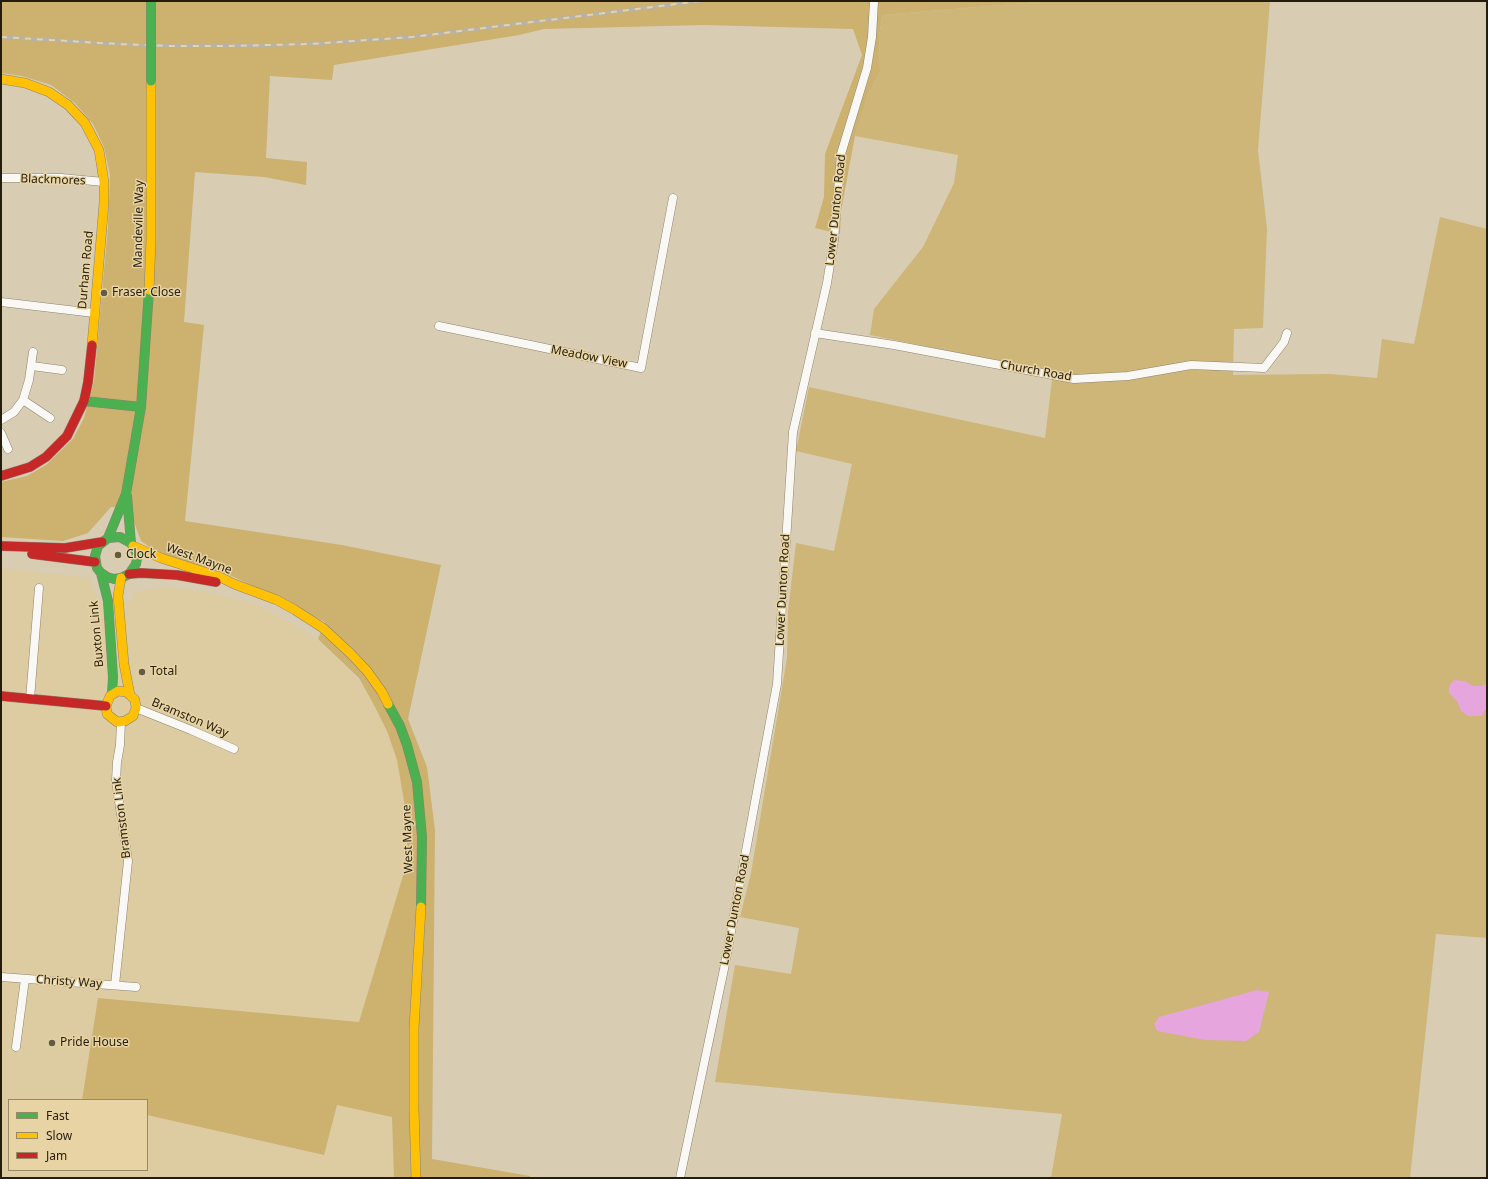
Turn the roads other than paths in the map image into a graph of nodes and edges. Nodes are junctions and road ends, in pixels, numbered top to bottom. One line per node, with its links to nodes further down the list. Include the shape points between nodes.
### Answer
1 (150, 1): 17 (main road, Mandeville Way, bridge, via 152,240)
2 (874, 1): 10 (street, Lower Dunton Road, via 867,68 841,154 834,240)
3 (1, 79): 5 (main road, Durham Road, via 25,83 49,92 78,114 99,150)
4 (1, 178): 5 (street, Blackmores, via 61,178)
5 (104, 182): 8 (main road, Durham Road)
6 (673, 198): 9 (street, Meadow View, via 641,368)
7 (1, 302): 8 (street)
8 (94, 313): 16 (main road, Durham Road, via 89,376)
9 (439, 326)
10 (815, 333): 11 (street, Church Road, via 1074,379 1128,376 1191,365 1264,368 1284,342); 46 (street, Lower Dunton Road, via 792,432 777,684 724,969)
11 (1287, 333)
12 (33, 352): 13 (street)
13 (32, 366): 14 (street); 15 (street)
14 (62, 370)
15 (23, 400): 18 (street); 19 (street, via 14,412)
16 (84, 401): 17 (main road); 22 (main road, Durham Road, via 67,436 54,450 30,467)
17 (141, 407): 23 (main road, Mandeville Way)
18 (50, 418)
19 (1, 420)
20 (1, 433): 21 (street)
21 (8, 449)
22 (1, 476)
23 (126, 494): 24 (main road, Mandeville Way); 25 (main road, Mandeville Way)
24 (105, 540): 25 (main road, via 120,537); 26 (main road, via 65,548); 27 (main road, via 96,551)
25 (132, 545): 29 (main road, via 137,558 133,569); 30 (main road, West Mayne)
26 (1, 547): 27 (main road, via 24,553)
27 (95, 562): 28 (main road)
28 (101, 573): 29 (main road, via 114,579); 32 (main road, Buxton Link, via 108,601)
29 (125, 576): 30 (main road, West Mayne, via 150,573); 33 (main road, Buxton Link, via 118,596 124,664)
30 (234, 584): 45 (main road, West Mayne, via 295,610 323,628 342,645 367,671 382,692 407,745 417,782 422,837 414,1028)
31 (39, 588): 35 (street)
32 (112, 694): 33 (main road, via 122,691); 36 (main road)
33 (130, 694): 37 (main road, via 135,700)
34 (1, 696): 35 (main road)
35 (30, 699): 36 (main road)
36 (106, 706): 38 (main road, via 107,714)
37 (136, 708): 38 (main road, via 133,716); 39 (street, Bramston Way)
38 (121, 722): 42 (street, Bramston Link, via 116,781 128,861)
39 (234, 750)
40 (1, 977): 41 (street, Christy Way)
41 (25, 979): 42 (street, Christy Way); 44 (street)
42 (115, 986): 43 (street, Christy Way)
43 (136, 987)
44 (16, 1047)
45 (416, 1178)
46 (680, 1178)

